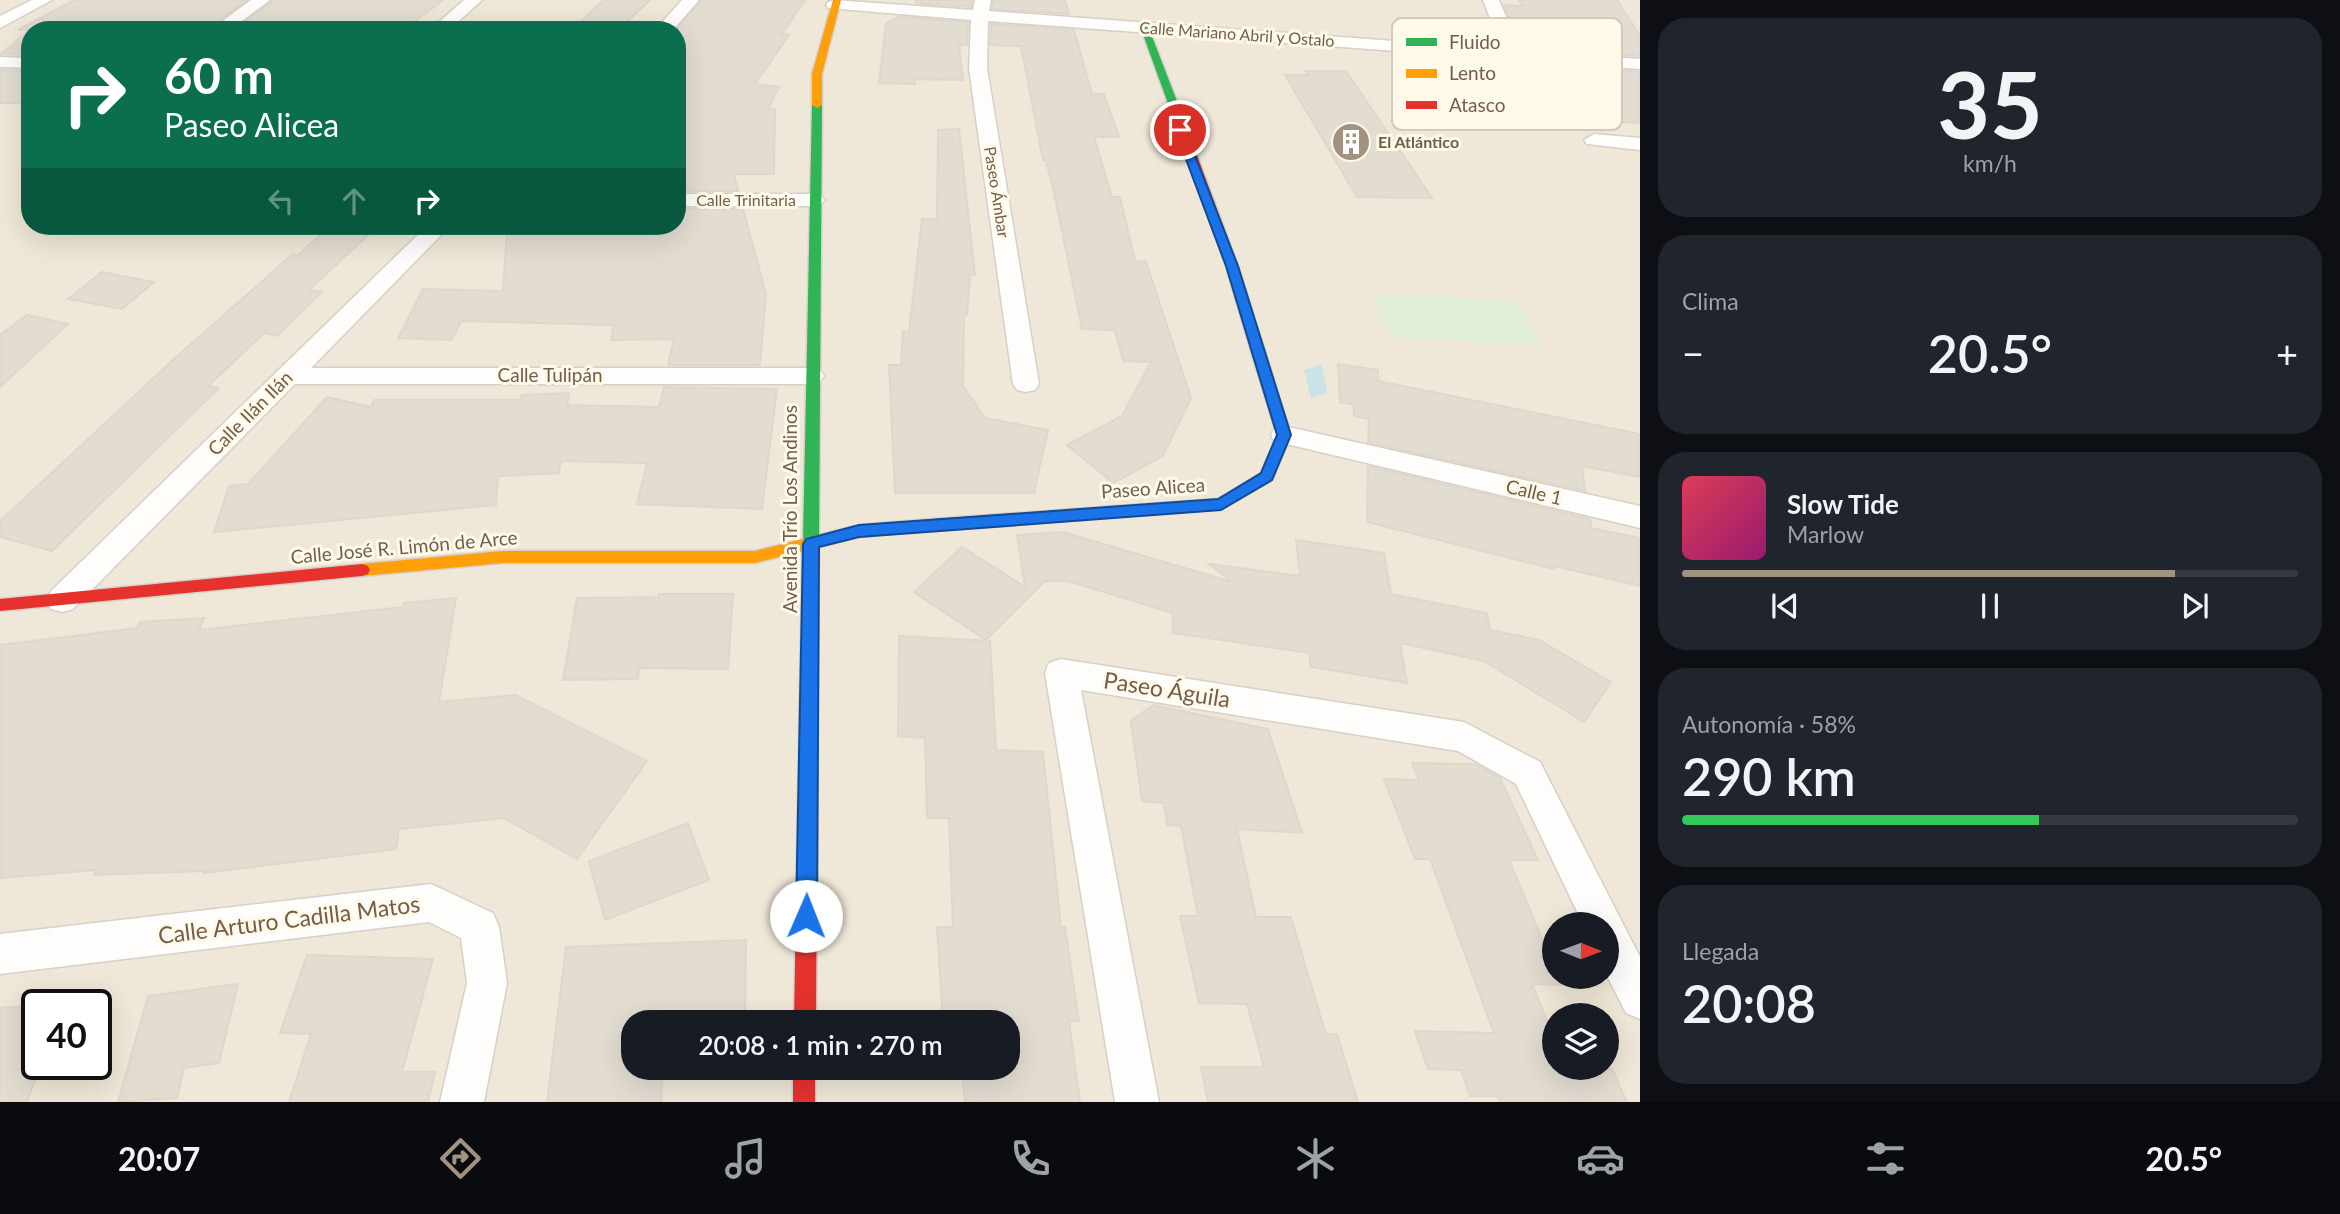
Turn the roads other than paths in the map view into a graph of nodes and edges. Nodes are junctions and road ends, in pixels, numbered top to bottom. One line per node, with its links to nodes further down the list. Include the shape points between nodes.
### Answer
1 (44, 0): 12 (street)
2 (262, 0): 9 (street)
3 (474, 0): 10 (street)
4 (691, 0): 11 (street)
5 (1491, 0): 8 (street)
6 (836, 3): 7 (street, Calle Mariano Abril y Ostalo); 22 (street, Avenida Trío Los Andinos, via 817,74)
7 (981, 8): 13 (street, Calle Mariano Abril y Ostalo); 26 (street, Paseo Ámbar, via 978,68)
8 (1498, 18)
9 (231, 21)
10 (449, 21)
11 (671, 21)
12 (0, 23)
13 (1144, 26): 14 (street, Calle Mariano Abril y Ostalo); 27 (street, via 1232,266)
14 (1392, 45)
15 (0, 62): 16 (street)
16 (21, 62)
17 (1622, 63): 18 (street, Calle Mariano Abril y Ostalo)
18 (1640, 64)
19 (1594, 140): 20 (street)
20 (1640, 144)
21 (686, 200): 22 (street, Calle Trinitaria)
22 (814, 200): 25 (street, Avenida Trío Los Andinos)
23 (430, 235): 24 (street, Calle Ilán Ilán)
24 (289, 376): 25 (street, Calle Tulipán); 30 (street, Calle Ilán Ilán)
25 (811, 376): 29 (street, Avenida Trío Los Andinos)
26 (1026, 384)
27 (1284, 435): 28 (street, Calle 1); 29 (street, Paseo Alicea, via 1267,476 1221,504 859,531)
28 (1640, 517)
29 (811, 544): 30 (street, Calle José R. Limón de Arce, via 755,557 503,557); 36 (street, Avenida Trío Los Andinos)
30 (62, 600): 31 (street, Calle José R. Limón de Arce)
31 (0, 606)
32 (1597, 912): 40 (street, Paseo Águila, via 1528,773 1464,737 1061,673)
33 (0, 954): 38 (street, Calle Arturo Cadilla Matos, via 431,903 479,927 487,983)
34 (1619, 957): 35 (street)
35 (1640, 999)
36 (805, 1010)
37 (804, 1080): 39 (street)
38 (462, 1102)
39 (804, 1102)
40 (1137, 1102)

